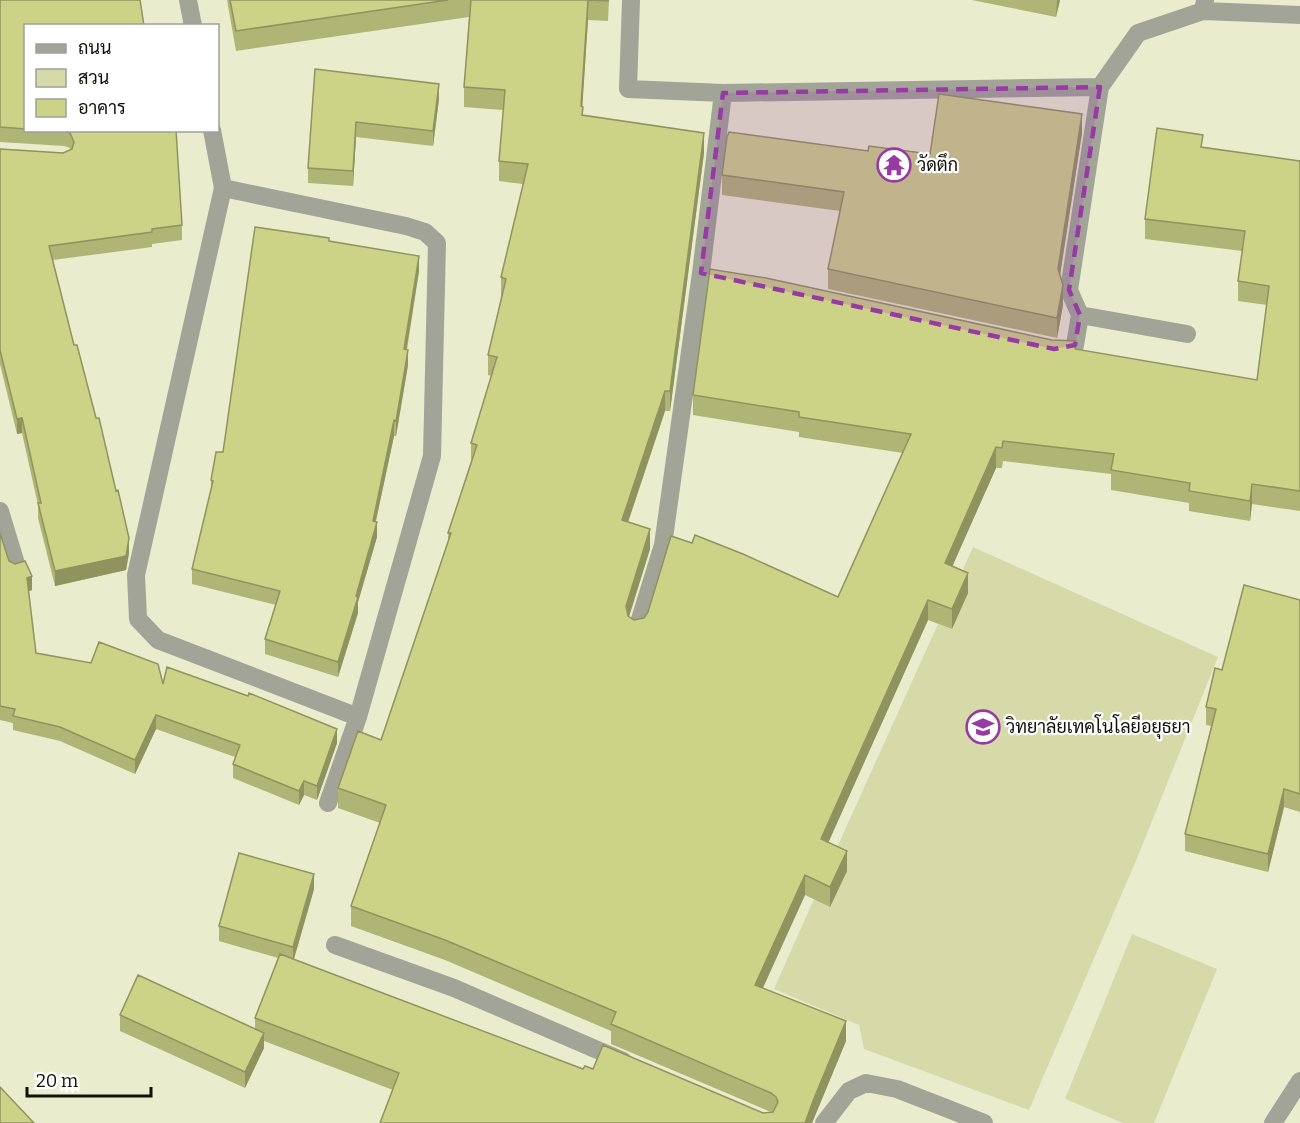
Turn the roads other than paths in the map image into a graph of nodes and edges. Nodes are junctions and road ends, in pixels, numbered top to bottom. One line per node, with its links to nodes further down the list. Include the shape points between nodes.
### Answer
1 (188, 0): 5 (street)
2 (631, 0): 7 (street, via 628,89)
3 (1204, 5): 4 (street); 6 (street, via 1138,33)
4 (1300, 15)
5 (193, 24)
6 (1100, 87): 7 (street); 12 (street, via 1069,290)
7 (723, 93): 10 (street)
8 (212, 132): 9 (street)
9 (223, 188): 18 (street, via 136,575 138,619 158,640); 18 (street, via 406,226 425,232 437,243 432,456)
10 (701, 273): 11 (street); 17 (street, via 663,545)
11 (724, 278)
12 (1080, 315): 13 (street); 14 (street, via 1075,345 1066,350)
13 (1187, 334)
14 (1043, 347)
15 (0, 511): 16 (street)
16 (17, 567)
17 (637, 629)
18 (358, 717): 19 (street)
19 (328, 803)
20 (335, 945): 21 (street, via 454,988)
21 (638, 1067)
22 (1300, 1081): 25 (street)
23 (824, 1123): 24 (street, via 849,1091 866,1083 897,1089)
24 (984, 1123)
25 (1273, 1123)

